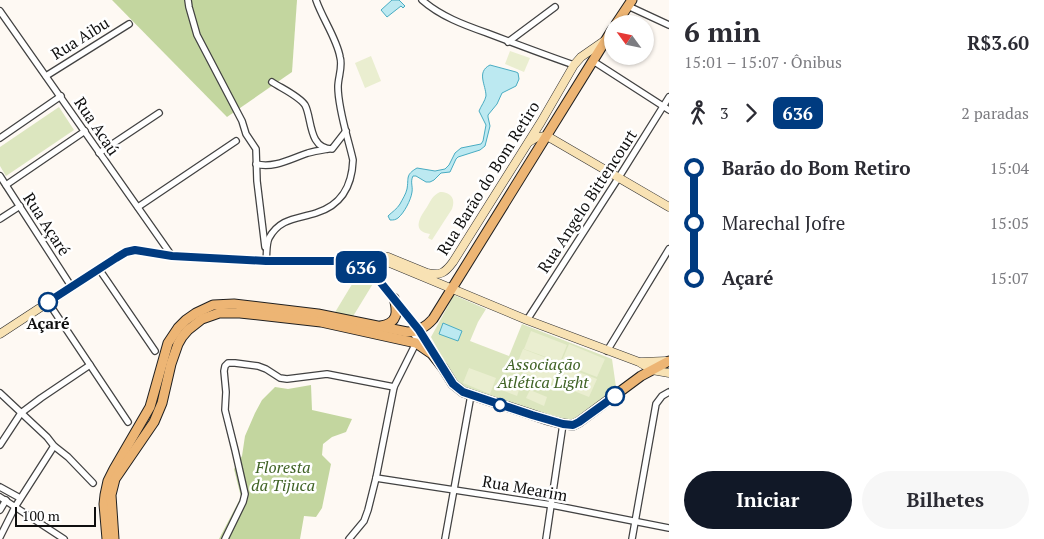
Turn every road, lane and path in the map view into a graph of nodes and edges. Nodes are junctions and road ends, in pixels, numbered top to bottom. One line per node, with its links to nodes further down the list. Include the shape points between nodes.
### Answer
1 (188, 0): 29 (street, via 197,35 256,149)
2 (316, 0): 21 (street, via 340,55 338,87)
3 (422, 0): 11 (street, via 441,14)
4 (630, 3): 7 (main road); 9 (street)
5 (555, 7): 11 (street)
6 (0, 11): 15 (street, Rua Acaú)
7 (622, 15)
8 (128, 24): 15 (street, Rua Aibu)
9 (669, 25)
10 (604, 41): 14 (main road, Rua Barão do Bom Retiro)
11 (508, 42): 14 (street)
12 (604, 43): 13 (main road)
13 (593, 61): 19 (street); 23 (main road)
14 (574, 65): 26 (main road, Rua Barão do Bom Retiro)
15 (46, 76): 17 (street, Rua Acaú)
16 (272, 82): 27 (street, via 304,104 312,134)
17 (61, 96): 22 (street, Rua Acaú); 24 (street)
18 (669, 97): 19 (street, Rua Angelo Bittencourt)
19 (666, 108): 31 (street, Rua Angelo Bittencourt)
20 (159, 113): 28 (street)
21 (346, 131): 27 (street, via 332,149); 39 (street, via 353,160 349,183 343,194 327,208 278,226 268,239)
22 (84, 132): 28 (street, Rua Acaú); 32 (street)
23 (547, 136): 26 (main road, via 537,137); 31 (main road); 43 (main road)
24 (0, 138)
25 (236, 141): 34 (street)
26 (528, 143): 40 (main road, Rua Barão do Bom Retiro, via 444,272 436,275 427,273 382,255)
27 (328, 149): 29 (street, via 284,162)
28 (99, 153): 34 (street, Rua Acaú)
29 (256, 164): 39 (street)
30 (0, 176): 32 (street, Rua Açaré)
31 (619, 177): 35 (main road); 46 (street, Rua Angelo Bittencourt)
32 (6, 185): 33 (street, Rua Açaré)
33 (20, 206): 36 (street); 42 (street, Rua Açaré)
34 (138, 207): 38 (street, Rua Acaú)
35 (669, 207)
36 (0, 220)
37 (669, 249): 52 (street)
38 (172, 256): 39 (main road, Rua Barão do Bom Retiro); 41 (main road, Rua Barão do Bom Retiro, via 135,250 121,254)
39 (266, 261): 40 (main road, Rua Barão do Bom Retiro)
40 (340, 261): 43 (main road, Rua Barão do Bom Retiro, via 384,261); 44 (main road, via 368,269)
41 (99, 269): 42 (main road, Rua Barão do Bom Retiro); 51 (street)
42 (71, 286): 45 (main road, Rua Barão do Bom Retiro)
43 (451, 289): 46 (main road, Rua Barão do Bom Retiro); 48 (main road, via 430,322)
44 (394, 298): 47 (main road, via 395,318 388,324); 48 (main road)
45 (48, 302): 49 (main road, Rua Barão do Bom Retiro); 55 (street)
46 (527, 320): 52 (main road, Rua Barão do Bom Retiro)
47 (374, 325): 48 (main road); 81 (main road, via 318,314 234,304 213,305 186,320 168,343 150,407 108,481 104,495)
48 (416, 331): 50 (street); 56 (main road)
49 (0, 334)
50 (416, 343): 56 (main road, via 428,350); 59 (street); 82 (main road, via 321,322 240,313 220,313 196,323 178,344 154,422 115,479 111,503)
51 (155, 351)
52 (608, 351): 54 (main road, Rua Barão do Bom Retiro)
53 (669, 361): 54 (main road, Rua Barão do Bom Retiro); 57 (main road, Rua Barão do Bom Retiro)
54 (638, 362): 57 (main road, Rua Barão do Bom Retiro)
55 (90, 366): 63 (street); 64 (street)
56 (443, 368): 62 (main road, via 453,384)
57 (652, 370): 58 (main road); 65 (main road, via 579,422)
58 (669, 373)
59 (394, 387): 68 (street); 83 (street, via 327,374 280,378 258,366 228,363 224,372 225,410 244,494)
60 (669, 392): 77 (street, via 656,404)
61 (0, 394): 63 (street)
62 (471, 395): 65 (main road); 71 (street)
63 (21, 413): 66 (street); 67 (street)
64 (128, 422)
65 (563, 424): 74 (street)
66 (0, 444)
67 (54, 446): 69 (street); 72 (street)
68 (376, 478): 71 (street, Rua Mearim); 84 (street, via 364,521)
69 (93, 483)
70 (0, 487): 72 (street)
71 (454, 490): 74 (street, Rua Mearim); 85 (street)
72 (20, 498): 75 (street)
73 (3, 499): 75 (street); 76 (street)
74 (552, 506): 77 (street, Rua Mearim); 86 (street)
75 (15, 507): 79 (street); 80 (street)
76 (0, 510)
77 (635, 522): 78 (street, Rua Mearim); 87 (street)
78 (669, 528)
79 (0, 537)
80 (64, 539)
81 (107, 539)
82 (114, 539)
83 (225, 539)
84 (349, 539)
85 (445, 539)
86 (546, 539)
87 (632, 539)

